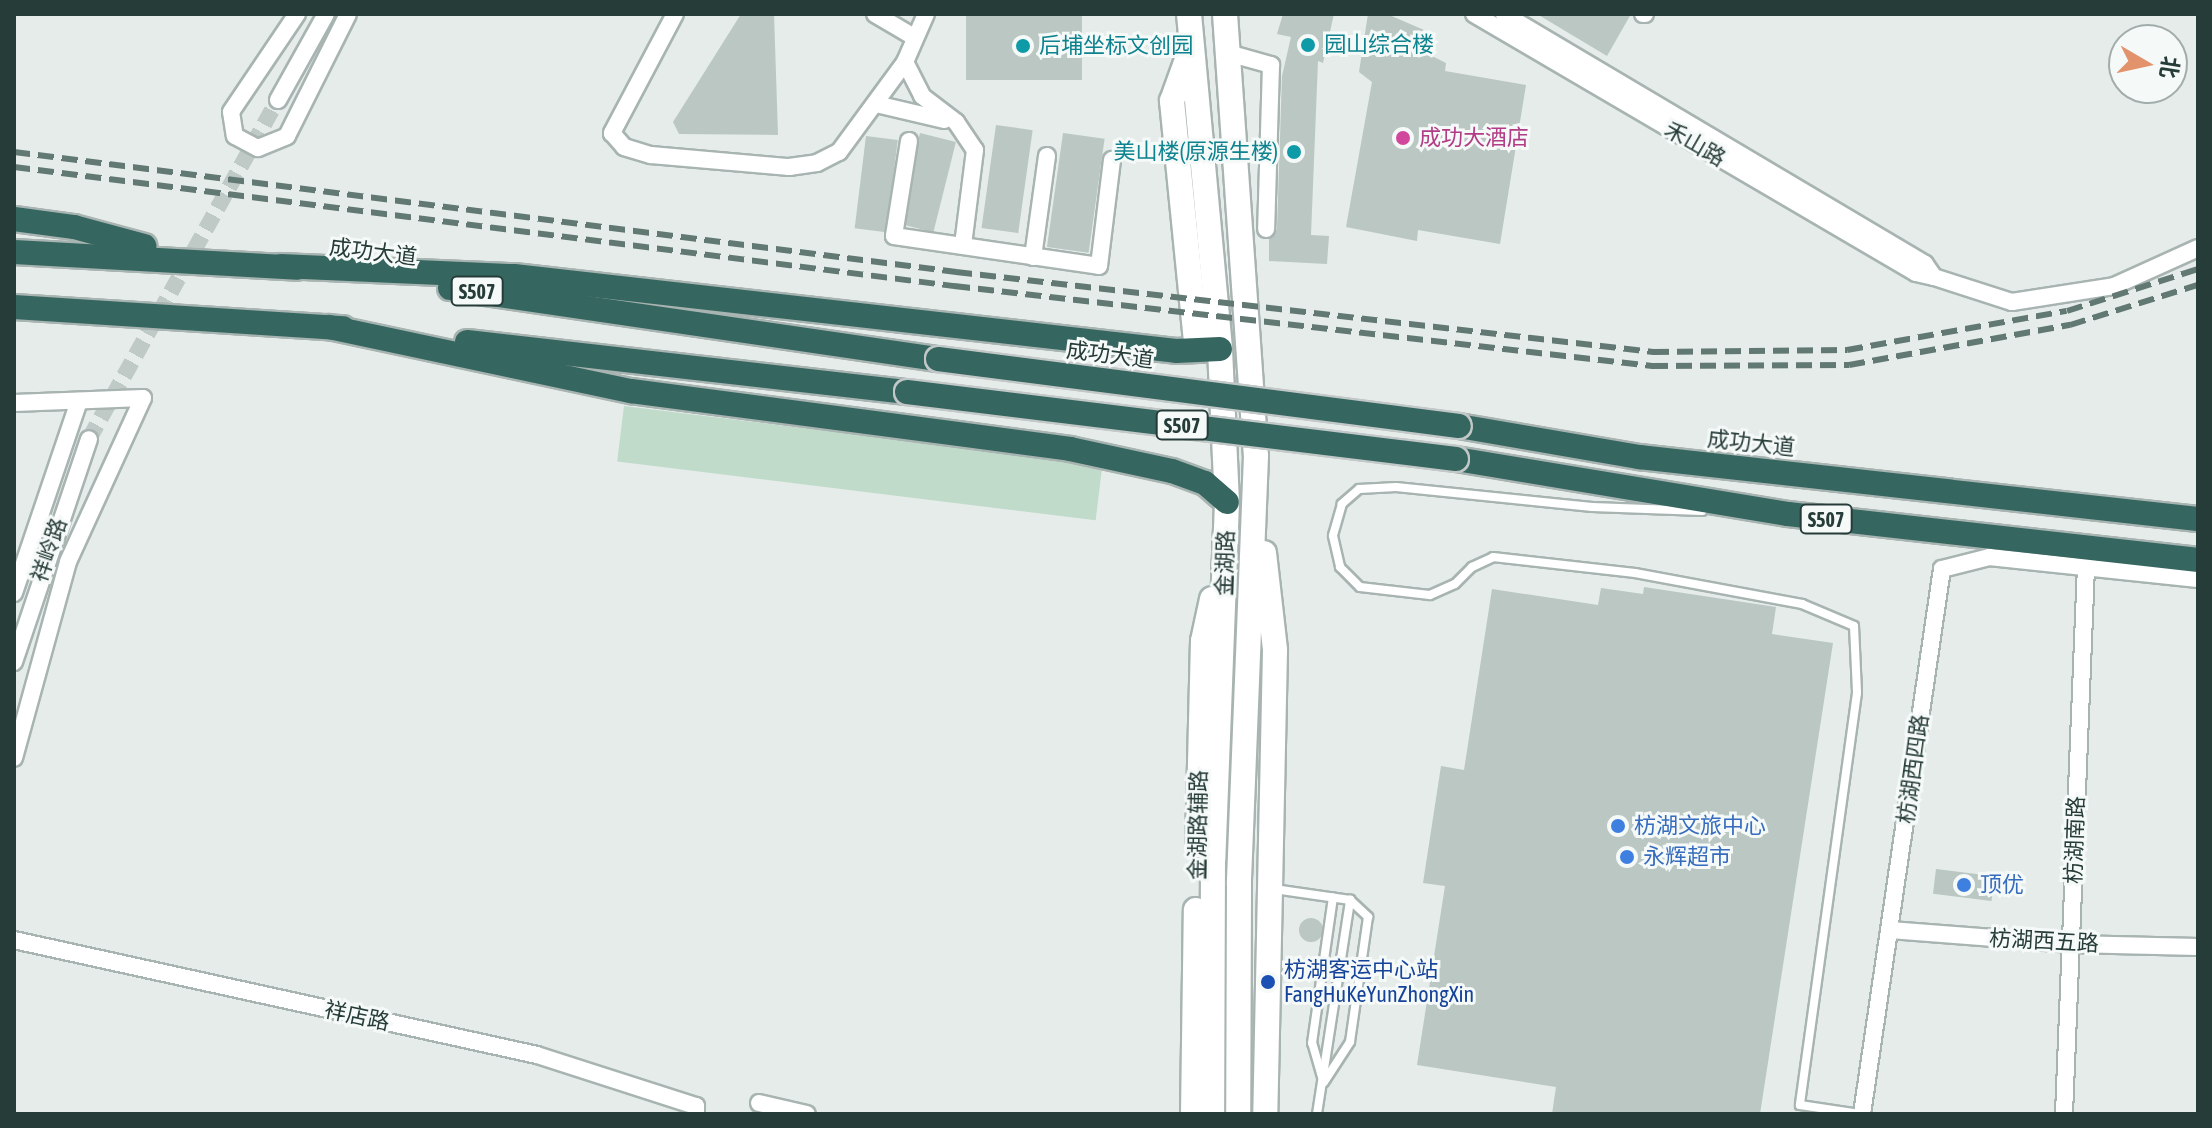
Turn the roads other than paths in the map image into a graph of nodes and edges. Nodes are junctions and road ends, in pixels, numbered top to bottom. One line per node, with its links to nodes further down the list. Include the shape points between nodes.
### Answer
1 (297, 14): 3 (street, via 231,112 235,136 258,148 287,136)
2 (326, 14): 14 (street)
3 (348, 14)
4 (675, 14): 15 (street, via 620,112 612,133 624,147 789,167 817,163 839,152)
5 (875, 14): 11 (street)
6 (926, 14): 11 (street)
7 (1189, 14): 31 (main road, 金湖路)
8 (1225, 14): 12 (main road, 金湖路)
9 (1474, 14): 28 (street, 禾山路)
10 (1504, 14): 28 (street, 禾山路)
11 (912, 36): 13 (street)
12 (1228, 53): 21 (street, via 1271,65); 36 (main road, 金湖路)
13 (905, 62): 15 (street); 16 (street, via 922,96)
14 (278, 100)
15 (876, 104): 16 (street)
16 (956, 122): 22 (street, via 975,150)
17 (909, 141): 22 (street, via 894,236)
18 (1047, 156): 25 (street)
19 (1112, 160): 25 (street, via 1099,266)
20 (14, 219): 26 (highway, via 74,227)
21 (1266, 229)
22 (963, 245): 25 (street)
23 (2198, 248): 28 (street, via 2114,286 2012,302)
24 (14, 250): 26 (highway, 成功大道 / S507)
25 (1033, 257)
26 (193, 260): 27 (highway, 成功大道 / S507)
27 (281, 266): 31 (highway, via 514,276); 38 (highway, 成功大道 / S507, bridge, via 1459,426 1639,457)
28 (1925, 271)
29 (14, 307): 30 (highway, S507)
30 (329, 327): 35 (highway, via 631,391 1070,449 1172,471 1205,483); 37 (highway, S507, bridge, via 1456,459)
31 (1208, 350): 35 (main road, 金湖路)
32 (79, 401): 33 (street); 43 (street); 45 (street, via 143,398 68,562)
33 (14, 403)
34 (89, 439): 44 (street, 祥岭路)
35 (1227, 502): 39 (main road, 金湖路)
36 (1256, 510): 46 (main road, 金湖路); 47 (main road, via 1273,599 1275,650)
37 (1788, 514): 40 (highway, S507); 63 (lane, via 1592,507 1396,487 1359,489 1342,504 1333,536 1340,567 1360,587 1430,595 1493,557 1635,573 1772,598 1802,604 1854,626 1857,693 1800,1105)
38 (2198, 519)
39 (1226, 538): 58 (main road, 金湖路辅路, via 1203,641); 59 (main road, 金湖路, via 1213,860)
40 (2198, 560)
41 (2086, 566): 42 (street); 50 (street, 枋湖西四路, via 1989,557 1942,569); 52 (street, 枋湖南路)
42 (2198, 579)
43 (14, 593)
44 (14, 662)
45 (14, 758)
46 (1239, 884): 47 (main road); 60 (main road, 金湖路)
47 (1270, 888): 48 (lane); 61 (main road)
48 (1333, 898): 49 (lane); 54 (lane, via 1312,1043)
49 (1350, 900): 54 (lane); 54 (lane, via 1368,917 1359,980 1350,1042)
50 (1890, 930): 52 (street, 枋湖西五路); 63 (street, 枋湖西四路)
51 (14, 940): 56 (street, 祥店路, via 537,1055)
52 (2071, 944): 53 (street, 枋湖西五路); 64 (street, 枋湖南路)
53 (2198, 947)
54 (1324, 1082): 62 (lane)
55 (759, 1103): 57 (street)
56 (696, 1110)
57 (807, 1114)
58 (1193, 1114)
59 (1212, 1114)
60 (1238, 1114)
61 (1265, 1114)
62 (1317, 1114)
63 (1861, 1114)
64 (2064, 1114)

